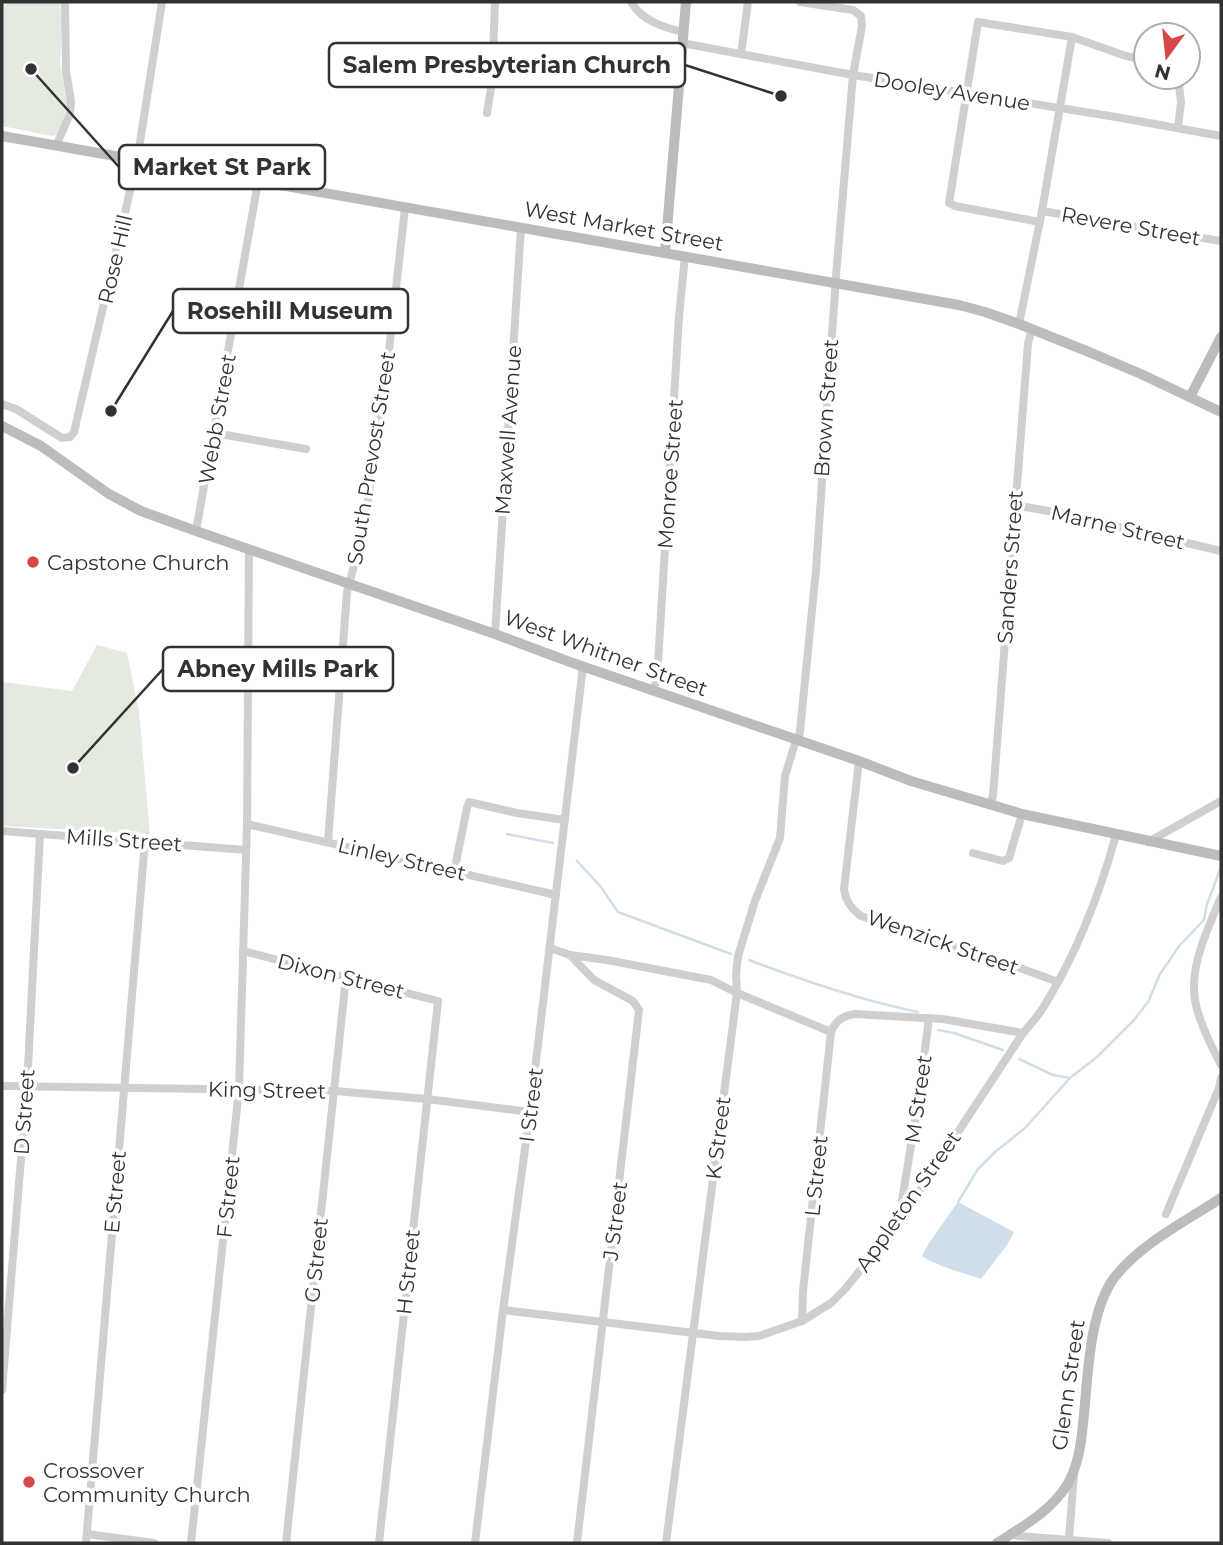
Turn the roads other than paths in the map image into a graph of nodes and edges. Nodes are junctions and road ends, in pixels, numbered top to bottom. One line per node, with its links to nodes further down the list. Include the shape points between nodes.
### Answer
1 (65, 2): 20 (street, via 71,101)
2 (162, 2): 21 (street, Rose Hill)
3 (495, 2): 16 (street)
4 (631, 2): 9 (street, Dooley Avenue, via 645,18)
5 (685, 2): 9 (street)
6 (748, 2): 10 (street)
7 (800, 2): 12 (street, Brown Street, via 853,10 861,16)
8 (1072, 37): 11 (street); 14 (street, via 978,22); 15 (street)
9 (683, 38): 10 (street, Dooley Avenue); 28 (street)
10 (741, 54): 12 (street, Dooley Avenue)
11 (1132, 57)
12 (853, 75): 14 (street, Dooley Avenue); 30 (street, Brown Street)
13 (1180, 91): 17 (street)
14 (966, 93): 15 (street, Dooley Avenue); 25 (street, Revere Street, via 949,203)
15 (1060, 108): 17 (street, Dooley Avenue); 24 (street)
16 (487, 113)
17 (1178, 128): 19 (street, Dooley Avenue)
18 (2, 136): 20 (street, West Market Street)
19 (1221, 136)
20 (56, 146): 21 (street, West Market Street)
21 (137, 161): 22 (street, West Market Street); 35 (street, Rose Hill, via 74,432 62,438)
22 (258, 182): 23 (street, West Market Street); 38 (street, Webb Street)
23 (405, 208): 26 (street, West Market Street); 44 (street, South Prevost Street, via 372,476)
24 (1042, 211): 25 (street); 27 (street, Revere Street)
25 (1040, 222): 31 (street)
26 (521, 227): 28 (street, West Market Street); 45 (street, Maxwell Avenue)
27 (1221, 241)
28 (665, 253): 29 (street, West Market Street)
29 (685, 256): 30 (street, West Market Street); 47 (street, Monroe Street)
30 (835, 283): 31 (street, West Market Street, via 959,305); 48 (street, Brown Street, via 816,570)
31 (1018, 324): 32 (street, West Market Street)
32 (1032, 329): 34 (street, West Market Street); 40 (street, Sanders Street, via 1027,343)
33 (1221, 337): 34 (street)
34 (1190, 397): 36 (street, West Market Street)
35 (2, 404)
36 (1221, 412)
37 (2, 426): 41 (street, West Whitner Street, via 41,446 109,494)
38 (214, 433): 39 (street); 41 (street, Webb Street)
39 (306, 449)
40 (1014, 505): 43 (street, Marne Street); 51 (street, Sanders Street)
41 (196, 531): 42 (street, West Whitner Street)
42 (249, 550): 44 (street, West Whitner Street); 54 (street, F Street)
43 (1221, 551)
44 (349, 584): 45 (street, West Whitner Street); 59 (street, South Prevost Street)
45 (495, 634): 46 (street, West Whitner Street)
46 (583, 666): 47 (street, West Whitner Street); 53 (street, I Street)
47 (653, 691): 48 (street, West Whitner Street)
48 (797, 740): 49 (street, West Whitner Street); 72 (street, K Street, via 785,776 780,838 738,956)
49 (859, 761): 51 (street, West Whitner Street); 71 (street, Wenzick Street, via 844,889 850,908 862,916)
50 (1221, 802): 60 (street)
51 (990, 805): 52 (street, West Whitner Street)
52 (1022, 814): 57 (street, West Whitner Street); 62 (street, via 1009,858 1003,861)
53 (565, 820): 64 (street, via 470,802); 65 (street, I Street)
54 (247, 824): 59 (street, Linley Street); 61 (street, F Street)
55 (2, 831): 56 (street, Mills Street)
56 (40, 834): 58 (street, Mills Street); 80 (street, D Street)
57 (1116, 835): 60 (street, West Whitner Street); 71 (street, Appleton Street, via 1107,869)
58 (145, 841): 61 (street, Mills Street); 81 (street, E Street)
59 (328, 842): 64 (street, Linley Street)
60 (1148, 842): 63 (street, West Whitner Street)
61 (246, 849): 68 (street, F Street)
62 (974, 853)
63 (1221, 856)
64 (454, 872): 65 (street, Linley Street)
65 (556, 895): 67 (street, I Street)
66 (1221, 897): 77 (street, via 1205,936 1194,984 1196,1007)
67 (550, 948): 69 (street, J Street); 85 (street, I Street)
68 (243, 951): 70 (street, Dixon Street); 82 (street, F Street)
69 (570, 955): 72 (street, via 711,980); 90 (street, J Street, via 594,980 639,1010)
70 (346, 977): 73 (street, Dixon Street); 83 (street, G Street)
71 (1058, 982): 76 (street, Appleton Street)
72 (737, 993): 75 (street); 92 (street, K Street)
73 (438, 1000): 84 (street, H Street)
74 (929, 1018): 75 (street, via 855,1014 842,1017); 76 (street); 88 (street, M Street)
75 (831, 1032): 91 (street, L Street)
76 (1023, 1033): 88 (street, Appleton Street)
77 (1221, 1065)
78 (1221, 1078): 87 (street)
79 (2, 1086): 80 (street, King Street)
80 (27, 1086): 81 (street, King Street); 93 (street, D Street)
81 (124, 1088): 82 (street, King Street); 96 (street, E Street)
82 (239, 1089): 83 (street, King Street); 99 (street, F Street)
83 (335, 1091): 84 (street, King Street); 100 (street, G Street)
84 (427, 1099): 85 (street, King Street); 101 (street, H Street)
85 (530, 1112): 89 (street, I Street)
86 (1221, 1198): 94 (street, Glenn Street, via 1139,1252 1114,1278 1100,1303)
87 (1166, 1214)
88 (899, 1222): 91 (street, Appleton Street, via 845,1289)
89 (503, 1310): 90 (street, Appleton Street); 102 (street, I Street)
90 (603, 1321): 92 (street, Appleton Street); 103 (street, J Street)
91 (802, 1321): 92 (street, Appleton Street, via 759,1336)
92 (694, 1332): 104 (street, K Street)
93 (2, 1390)
94 (1075, 1468): 95 (street, Glenn Street, via 1067,1486); 97 (street, Glenn Street)
95 (1016, 1538): 97 (street); 105 (street, Glenn Street)
96 (87, 1539): 98 (street)
97 (1069, 1539): 106 (street)
98 (148, 1543)
99 (191, 1543)
100 (286, 1543)
101 (379, 1543)
102 (475, 1543)
103 (577, 1543)
104 (666, 1543)
105 (997, 1543)
106 (1102, 1543): 107 (street)
107 (1108, 1543)

